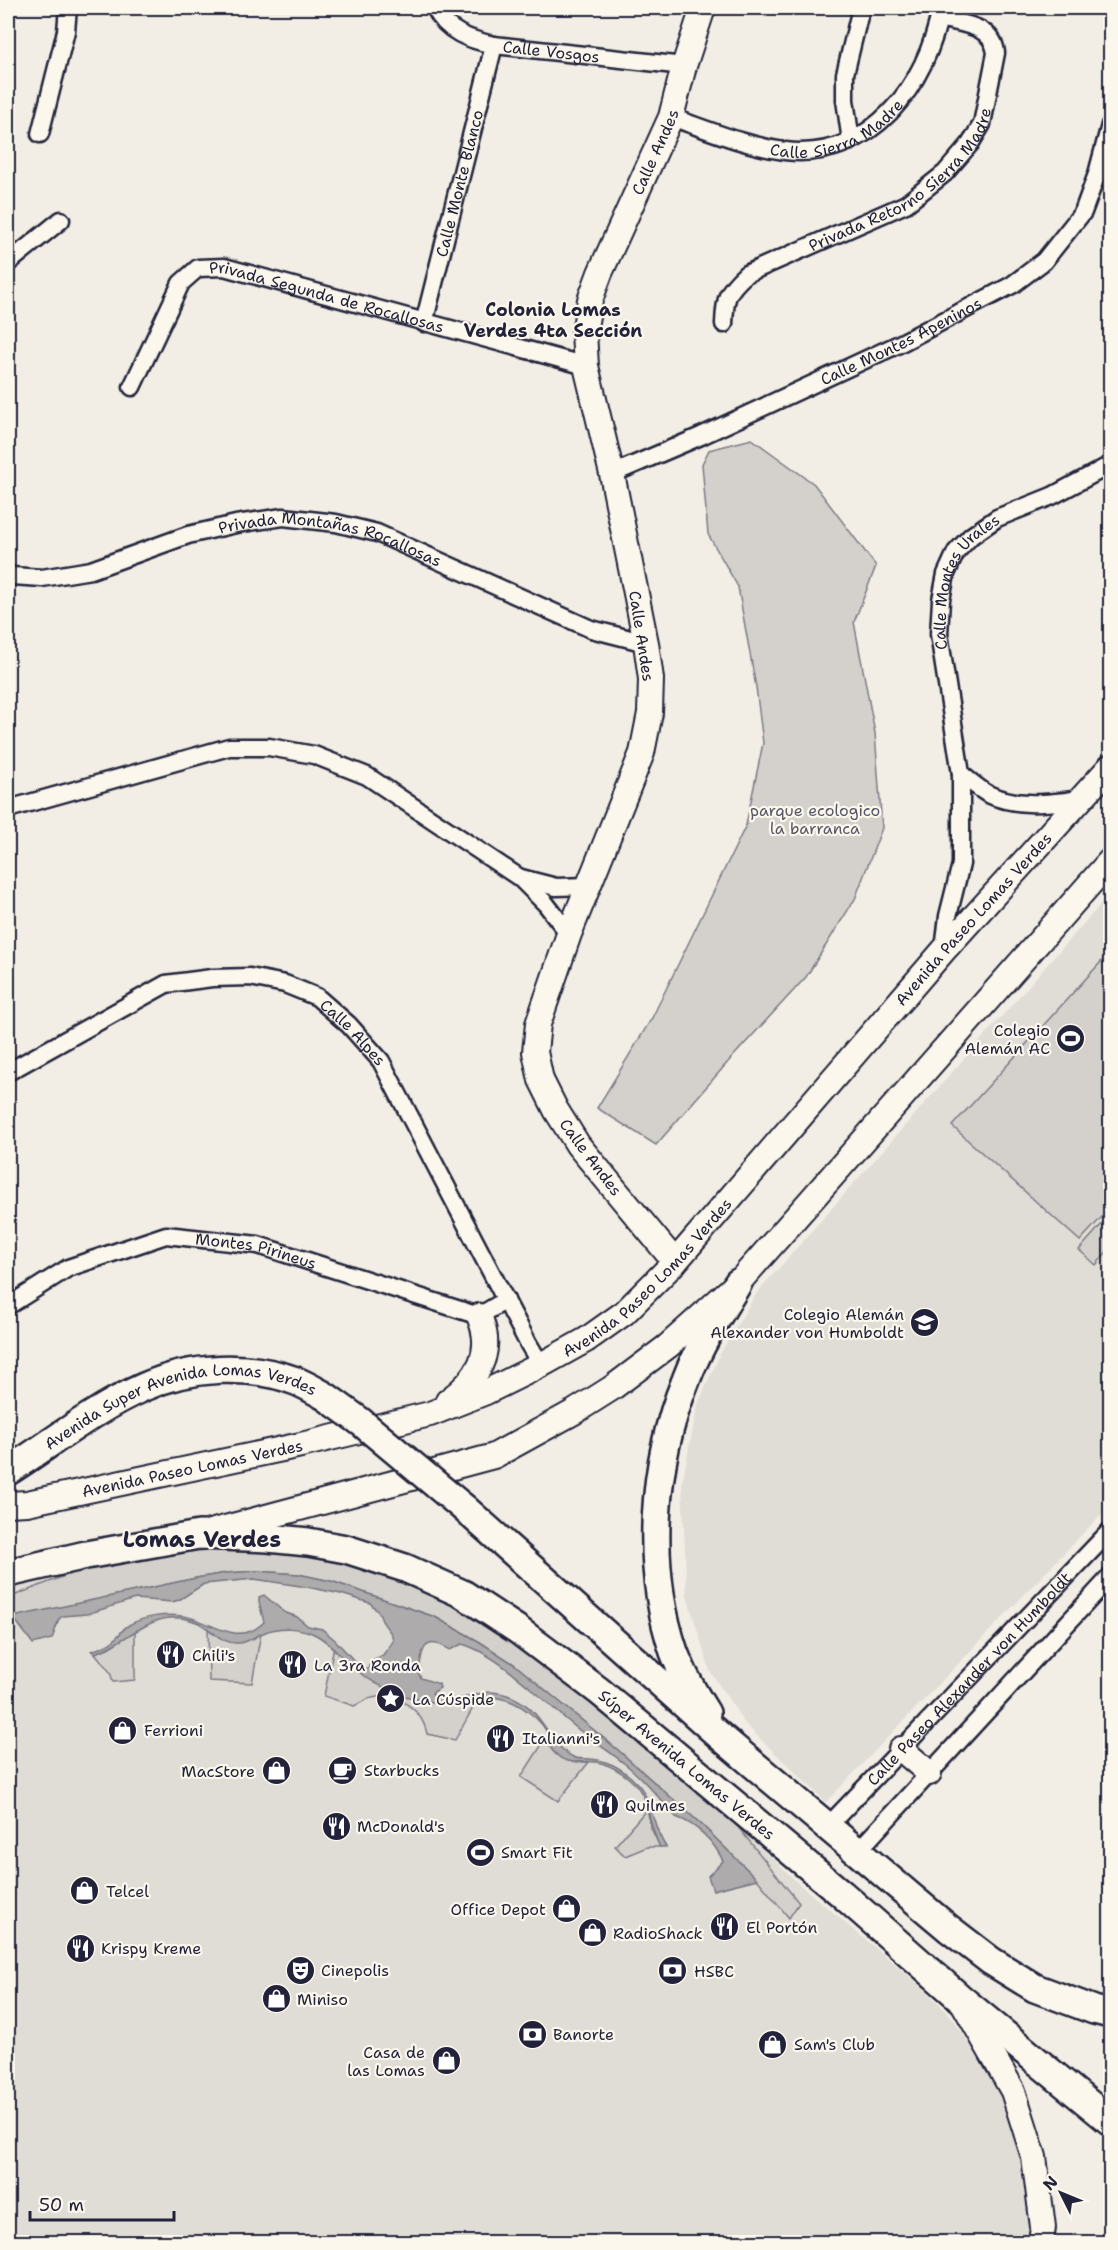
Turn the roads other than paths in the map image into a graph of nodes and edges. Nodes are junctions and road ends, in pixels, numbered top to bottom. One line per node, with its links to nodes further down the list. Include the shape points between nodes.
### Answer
1 (68, 8): 10 (street, via 66,31)
2 (435, 8): 6 (street, Calle Vosgos, via 452,29 469,39)
3 (703, 8): 7 (main road, Calle Andes)
4 (861, 8): 11 (street, via 845,74)
5 (940, 13): 11 (street, Calle Sierra Madre, via 913,84 887,116); 15 (street, Privada Retorno Sierra Madre, via 977,28 995,43 982,124 970,144 945,173 906,204 746,274 730,288)
6 (494, 45): 7 (street, Calle Vosgos); 14 (street, Calle Monte Blanco)
7 (684, 66): 8 (main road, Calle Andes)
8 (671, 117): 11 (street, Calle Sierra Madre, via 750,144 786,151 830,149); 16 (main road, Calle Andes, via 590,300 584,332)
9 (1110, 125): 19 (street, Calle Montes Apeninos, via 1083,212 1044,261 1012,285 899,344)
10 (40, 134)
11 (851, 141)
12 (62, 220): 13 (street)
13 (8, 263)
14 (424, 322): 16 (street, Privada Segunda de Rocallosas); 17 (street, Privada Segunda de Rocallosas, via 224,267 198,268 181,283)
15 (724, 324)
16 (586, 366): 19 (main road, Calle Andes)
17 (132, 387)
18 (1110, 465): 23 (street, Calle Montes Urales, via 1052,496 997,518 956,552 946,574 939,634)
19 (612, 474): 21 (main road, Calle Andes)
20 (8, 574): 21 (street, Privada Montañas Rocallosas, via 42,578 90,570 188,535 283,517 376,532 591,629)
21 (646, 643): 28 (main road, Calle Andes, via 650,713 642,753)
22 (1110, 767): 24 (main road, Avenida Paseo Lomas Verdes)
23 (961, 774): 24 (street, via 988,794 1014,803); 30 (street, Calle Montes Urales, via 961,864)
24 (1082, 799): 30 (main road, Avenida Paseo Lomas Verdes)
25 (8, 809): 27 (street, via 229,747 268,747 314,755 367,776)
26 (1110, 861): 33 (main road)
27 (520, 878): 28 (street, via 556,887); 29 (street)
28 (588, 886): 29 (main road, Calle Andes)
29 (569, 934): 32 (main road, Calle Andes, via 538,1024 535,1052 541,1080 578,1145)
30 (944, 950): 32 (main road, Avenida Paseo Lomas Verdes)
31 (8, 1072): 34 (street, Calle Alpes, via 166,984 250,977 285,984 317,997 350,1025 381,1061)
32 (675, 1262): 37 (main road, Avenida Paseo Lomas Verdes, via 624,1313)
33 (738, 1283): 42 (main road, via 668,1346 612,1388 494,1456); 45 (main road, via 686,1380 663,1460 658,1498 657,1558 663,1613 675,1654)
34 (506, 1300): 36 (street); 37 (street, Calle Alpes)
35 (8, 1306): 36 (street, Montes Pirineus, via 68,1268 166,1235 258,1245)
36 (479, 1316): 38 (main road, via 485,1330 486,1350 476,1374)
37 (541, 1365): 38 (main road, Avenida Paseo Lomas Verdes)
38 (430, 1414): 40 (main road, Avenida Paseo Lomas Verdes, via 267,1452)
39 (8, 1471): 45 (main road, Avenida Super Avenida Lomas Verdes, bridge, via 145,1386 191,1372 233,1368 297,1381 361,1422 464,1508)
40 (8, 1504)
41 (1110, 1530): 46 (street, Calle Paseo Alexander von Humboldt)
42 (199, 1535): 43 (main road); 50 (main road, Súper Avenida Lomas Verdes, via 308,1542 346,1549 405,1568 463,1594 518,1629 599,1690)
43 (8, 1572)
44 (1110, 1577): 47 (street, Calle Paseo Alexander von Humboldt)
45 (720, 1737): 48 (main road)
46 (901, 1749): 47 (main road); 48 (street, Calle Paseo Alexander von Humboldt)
47 (928, 1773): 49 (street, Calle Paseo Alexander von Humboldt)
48 (828, 1826): 49 (main road)
49 (857, 1852): 51 (main road, via 991,1961 1035,1988)
50 (959, 1997): 52 (main road, Súper Avenida Lomas Verdes); 53 (main road, via 1013,2091 1034,2157 1044,2227)
51 (1110, 2014)
52 (1110, 2121)
53 (1041, 2242)

